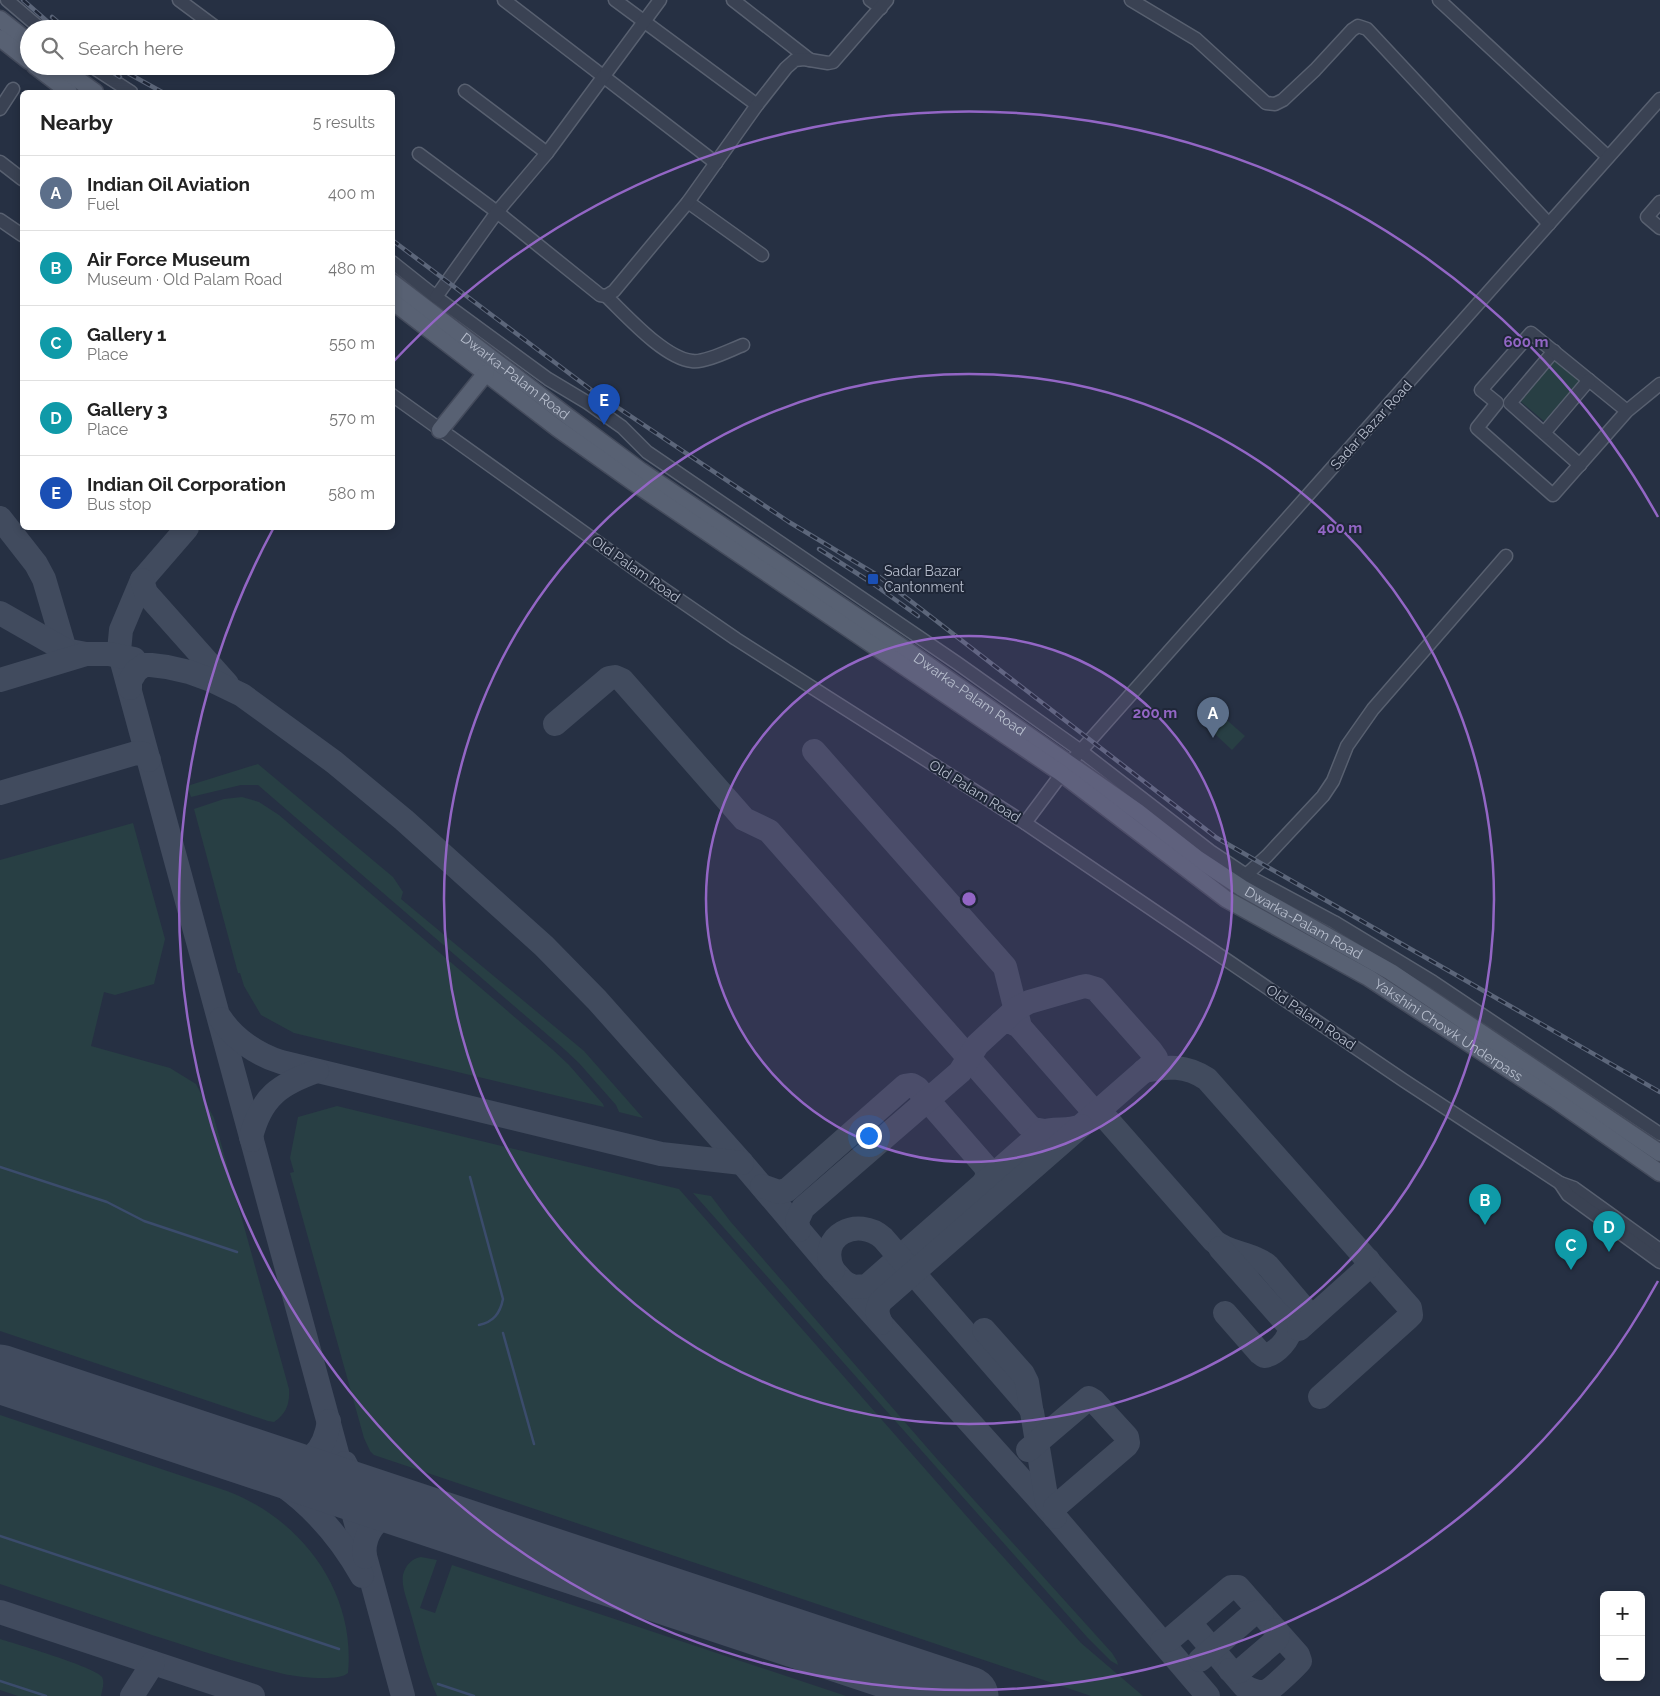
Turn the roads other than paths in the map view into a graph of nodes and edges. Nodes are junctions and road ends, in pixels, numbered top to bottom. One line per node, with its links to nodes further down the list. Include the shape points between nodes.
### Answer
1 (7, 0): 12 (street)
2 (180, 0): 13 (street)
3 (504, 0): 22 (street)
4 (615, 0): 14 (street)
5 (660, 0): 14 (street)
6 (733, 0): 18 (street)
7 (870, 0): 10 (street)
8 (1131, 0): 41 (street, via 1196,39 1266,103 1275,104 1283,100 1352,30 1358,26 1367,29)
9 (1439, 0): 33 (street)
10 (884, 4): 18 (street, via 833,62)
11 (0, 19): 15 (main road)
12 (30, 20)
13 (206, 20)
14 (644, 23): 22 (street); 29 (street)
15 (20, 35)
16 (0, 38): 17 (main road)
17 (20, 54)
18 (810, 60): 29 (street, via 795,60)
19 (47, 75): 24 (main road)
20 (71, 75): 25 (main road)
21 (105, 75): 26 (street)
22 (604, 76): 31 (street); 35 (street)
23 (13, 89): 30 (street)
24 (66, 90)
25 (92, 90)
26 (129, 90)
27 (465, 91): 31 (street)
28 (1660, 99): 33 (street, Sadar Bazar Road)
29 (758, 105): 35 (street)
30 (0, 109)
31 (547, 153): 39 (street)
32 (419, 154): 39 (street)
33 (1608, 157): 41 (street, Sadar Bazar Road)
34 (0, 162): 36 (street)
35 (716, 164): 37 (street)
36 (20, 177)
37 (688, 202): 44 (street); 48 (street, via 614,291)
38 (1660, 202): 42 (street, via 1647,217)
39 (497, 212): 47 (street); 48 (street, via 600,295)
40 (0, 220): 43 (street)
41 (1549, 224): 62 (street, Sadar Bazar Road)
42 (1660, 228)
43 (20, 234)
44 (762, 255)
45 (395, 264): 47 (street)
46 (395, 284): 63 (main road, Dwarka-Palam Road, via 641,470 908,651)
47 (436, 296): 62 (street, via 548,379 622,427 647,452)
48 (606, 296): 50 (street, via 648,337 672,354 692,361 703,360)
49 (395, 304): 52 (main road, Dwarka-Palam Road)
50 (743, 345)
51 (1554, 352): 53 (street); 56 (street); 56 (street, via 1531,333 1482,390)
52 (486, 373): 58 (main road); 63 (main road, Dwarka-Palam Road, via 633,482)
53 (1589, 380): 57 (street); 59 (street)
54 (1660, 384): 57 (street)
55 (395, 398): 58 (street, Old Palam Road)
56 (1504, 403): 59 (street); 60 (street, via 1477,428 1553,495)
57 (1627, 411): 60 (street)
58 (440, 430): 64 (street, Old Palam Road, via 736,639)
59 (1544, 432): 60 (street)
60 (1580, 465)
61 (1506, 556): 65 (street, via 1373,709 1347,746 1333,781 1323,796)
62 (1081, 751): 63 (street, Sadar Bazar Road); 65 (street)
63 (1065, 769): 64 (street, Sadar Bazar Road); 66 (main road, Dwarka-Palam Road, via 1138,812 1198,859 1242,888 1391,972); 69 (main road, Yakshini Chowk Underpass, via 1226,899 1370,978)
64 (1026, 823): 70 (street, Old Palam Road)
65 (1246, 875): 66 (street, via 1320,914 1433,982)
66 (1564, 1078): 67 (street); 68 (main road)
67 (1660, 1134)
68 (1660, 1153)
69 (1660, 1173)
70 (1560, 1183): 71 (street, via 1574,1188); 72 (street, via 1568,1195)
71 (1660, 1250)
72 (1660, 1262)

